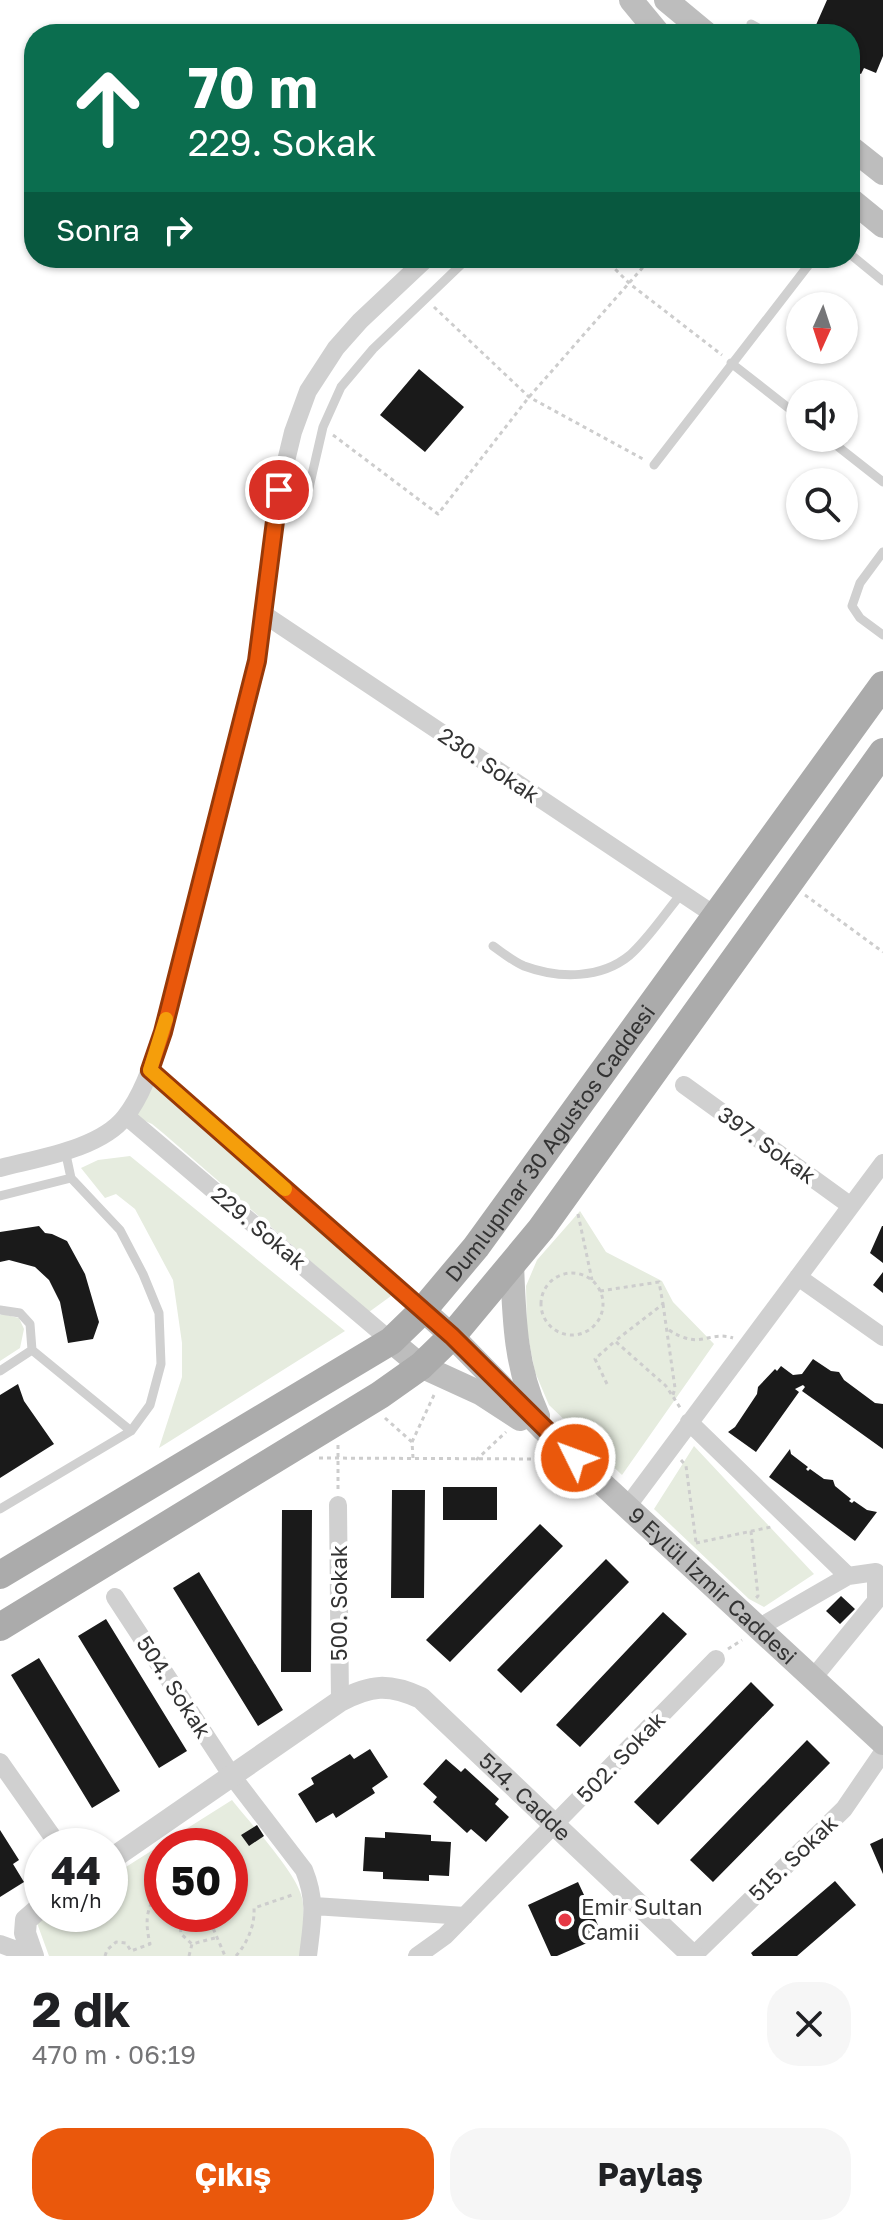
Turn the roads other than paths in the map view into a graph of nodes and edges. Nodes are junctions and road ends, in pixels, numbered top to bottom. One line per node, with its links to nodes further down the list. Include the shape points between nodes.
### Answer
1 (631, 0): 3 (main road)
2 (666, 0): 4 (main road)
3 (651, 24)
4 (695, 24)
5 (860, 155): 6 (main road)
6 (883, 173)
7 (860, 207): 8 (main road)
8 (883, 226)
9 (860, 262): 13 (lane)
10 (417, 268): 21 (street, via 344,339 308,391 285,460)
11 (458, 268): 19 (lane, via 341,387 323,427)
12 (806, 268): 14 (lane)
13 (883, 281)
14 (731, 363): 15 (lane); 17 (lane)
15 (786, 406)
16 (845, 452): 18 (lane)
17 (654, 465)
18 (883, 482)
19 (305, 505)
20 (883, 552): 22 (lane, via 860,583 852,606)
21 (262, 613): 25 (street, 230. Sokak); 28 (street, via 257,661)
22 (883, 635)
23 (883, 685): 26 (main road, Dumlupınar 30 Ağustos Caddesi)
24 (883, 752): 37 (main road, Dumlupınar 30 Ağustos Caddesi)
25 (682, 893): 26 (street, 230. Sokak); 27 (lane, via 631,954 611,968 578,976 555,974 522,966)
26 (716, 916): 40 (main road, Dumlupınar 30 Ağustos Caddesi, via 485,1235)
27 (493, 946)
28 (150, 1070): 30 (street); 40 (street, 229. Sokak)
29 (684, 1085): 36 (street, 397. Sokak)
30 (126, 1116): 31 (street, via 107,1133); 43 (street, 229. Sokak)
31 (65, 1150): 33 (street); 34 (lane)
32 (883, 1163): 36 (street)
33 (0, 1168)
34 (71, 1178): 35 (lane); 49 (lane, via 120,1230 159,1313 161,1364 150,1405)
35 (0, 1196)
36 (851, 1206): 38 (street)
37 (512, 1263): 41 (main road, Dumlupınar 30 Ağustos Caddesi); 48 (main road, 9 Eylül İzmir Caddesi, via 519,1364)
38 (798, 1277): 42 (street); 47 (street)
39 (0, 1310): 44 (lane, via 20,1313 30,1324)
40 (423, 1310): 41 (main road, 9 Eylül İzmir Caddesi); 43 (main road, Dumlupınar 30 Ağustos Caddesi)
41 (452, 1336): 45 (main road, Dumlupınar 30 Ağustos Caddesi); 48 (main road, 9 Eylül İzmir Caddesi)
42 (883, 1337)
43 (391, 1341): 45 (main road, 9 Eylül İzmir Caddesi); 54 (main road, Dumlupınar 30 Ağustos Caddesi)
44 (32, 1350): 46 (lane); 49 (lane)
45 (421, 1366): 48 (main road, 9 Eylül İzmir Caddesi); 58 (main road, Dumlupınar 30 Ağustos Caddesi)
46 (0, 1371)
47 (689, 1422): 51 (street); 55 (street)
48 (544, 1430): 51 (main road, 9 Eylül İzmir Caddesi)
49 (131, 1431): 52 (lane)
50 (338, 1505): 61 (street, 500. Sokak)
51 (627, 1507): 57 (main road, 9 Eylül İzmir Caddesi, via 689,1550)
52 (0, 1509)
53 (880, 1567): 55 (street); 60 (street, via 876,1601)
54 (0, 1575)
55 (848, 1576): 57 (street)
56 (115, 1597): 65 (street, 504. Sokak)
57 (751, 1621): 60 (main road, 9 Eylül İzmir Caddesi)
58 (0, 1627)
59 (716, 1659): 66 (street, 502. Sokak)
60 (813, 1678): 62 (main road, 9 Eylül İzmir Caddesi)
61 (340, 1701): 65 (street, 514. Cadde); 66 (street, 514. Cadde, via 381,1687 421,1698)
62 (883, 1743)
63 (883, 1752): 76 (street, 515. Sokak, via 844,1809)
64 (0, 1762): 67 (street)
65 (232, 1776): 68 (street, 514. Cadde); 69 (street, 504. Sokak, via 304,1870)
66 (555, 1825): 70 (street, 502. Sokak); 76 (street, 514. Cadde)
67 (46, 1828)
68 (128, 1848)
69 (313, 1897): 70 (street); 74 (street)
70 (465, 1916): 75 (street, 502. Sokak)
71 (25, 1932): 73 (street)
72 (0, 1944): 73 (street)
73 (33, 1956)
74 (308, 1956)
75 (417, 1956)
76 (693, 1956)

